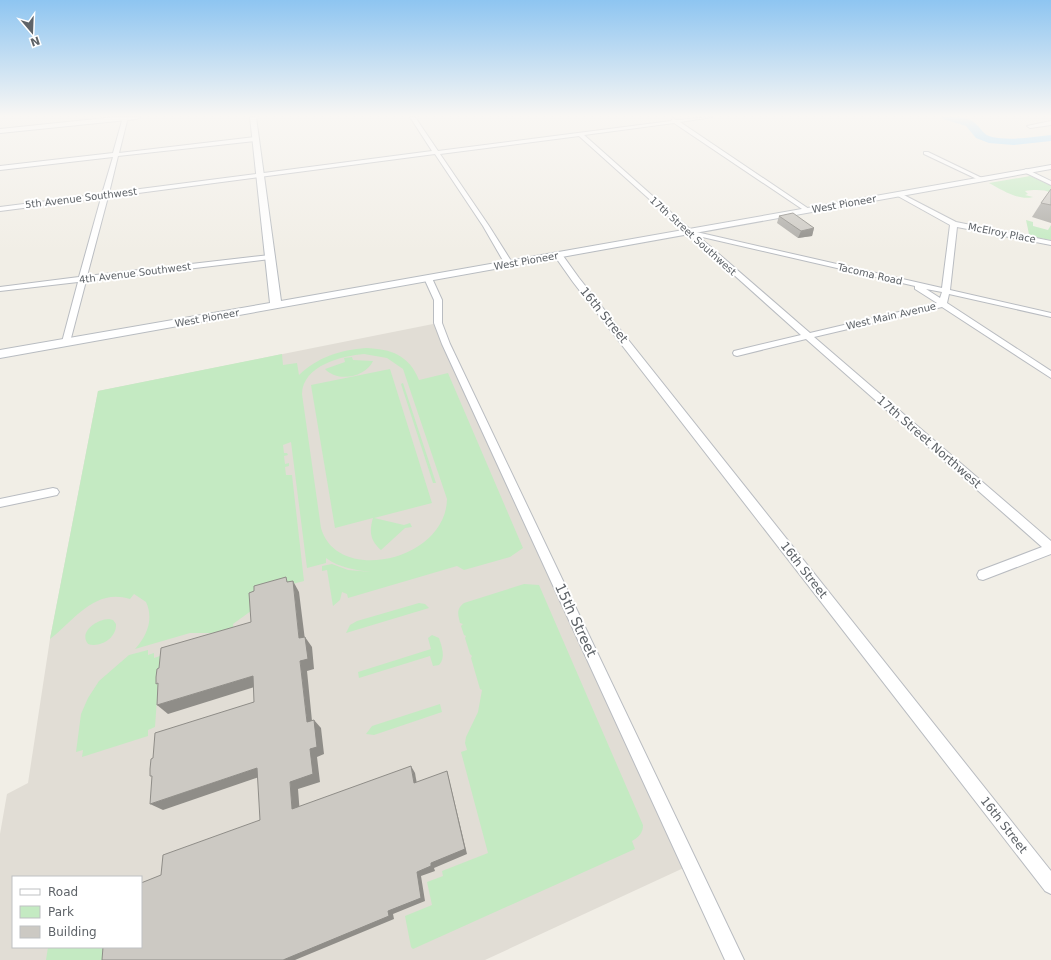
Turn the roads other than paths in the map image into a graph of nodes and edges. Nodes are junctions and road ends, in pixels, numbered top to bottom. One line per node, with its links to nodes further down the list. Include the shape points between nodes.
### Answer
1 (56, 162): 10 (street)
2 (115, 162): 16 (street)
3 (258, 162): 12 (main road)
4 (361, 162): 12 (street, 5th Avenue Southwest)
5 (443, 162): 26 (street)
6 (611, 162): 20 (street, 17th Street Southwest)
7 (735, 162): 18 (street)
8 (945, 162): 13 (street)
9 (1051, 167): 11 (main road, West Pioneer)
10 (0, 168)
11 (1026, 171): 13 (main road, West Pioneer); 14 (street)
12 (260, 175): 16 (street, 5th Avenue Southwest); 24 (main road)
13 (981, 179): 15 (main road, West Pioneer)
14 (1051, 183)
15 (898, 194): 18 (main road, West Pioneer); 19 (street, McElroy Place)
16 (106, 195): 17 (street, 5th Avenue Southwest); 28 (street)
17 (0, 209)
18 (807, 210): 20 (main road, West Pioneer)
19 (954, 224): 21 (street, McElroy Place); 31 (street, West Main Avenue)
20 (689, 232): 22 (street, Tacoma Road); 23 (main road, West Pioneer); 25 (street, 17th Street Southwest)
21 (1051, 243)
22 (737, 244): 25 (street, via 726,245 720,249); 29 (street, Tacoma Road)
23 (558, 255): 26 (main road, West Pioneer); 44 (street, 16th Street)
24 (270, 257): 28 (street, 4th Avenue Southwest); 33 (main road)
25 (719, 259): 35 (street, 17th Street Southwest)
26 (509, 264): 27 (main road, West Pioneer)
27 (428, 278): 33 (main road, West Pioneer); 45 (street, 15th Street, via 438,302 438,323 442,334)
28 (83, 279): 30 (street, 4th Avenue Southwest); 36 (street)
29 (912, 283): 31 (street, Tacoma Road); 32 (street)
30 (0, 289)
31 (946, 291): 32 (street, West Main Avenue); 34 (street, Tacoma Road)
32 (943, 304): 35 (street, West Main Avenue); 39 (street)
33 (276, 306): 36 (main road, West Pioneer)
34 (1051, 315)
35 (808, 336): 37 (street, West Main Avenue); 42 (street, 17th Street Northwest)
36 (66, 342): 38 (main road, West Pioneer)
37 (737, 353)
38 (0, 354)
39 (1051, 375)
40 (53, 492): 41 (street)
41 (0, 503)
42 (1051, 549): 43 (street)
43 (983, 575)
44 (1051, 885)
45 (735, 960)

